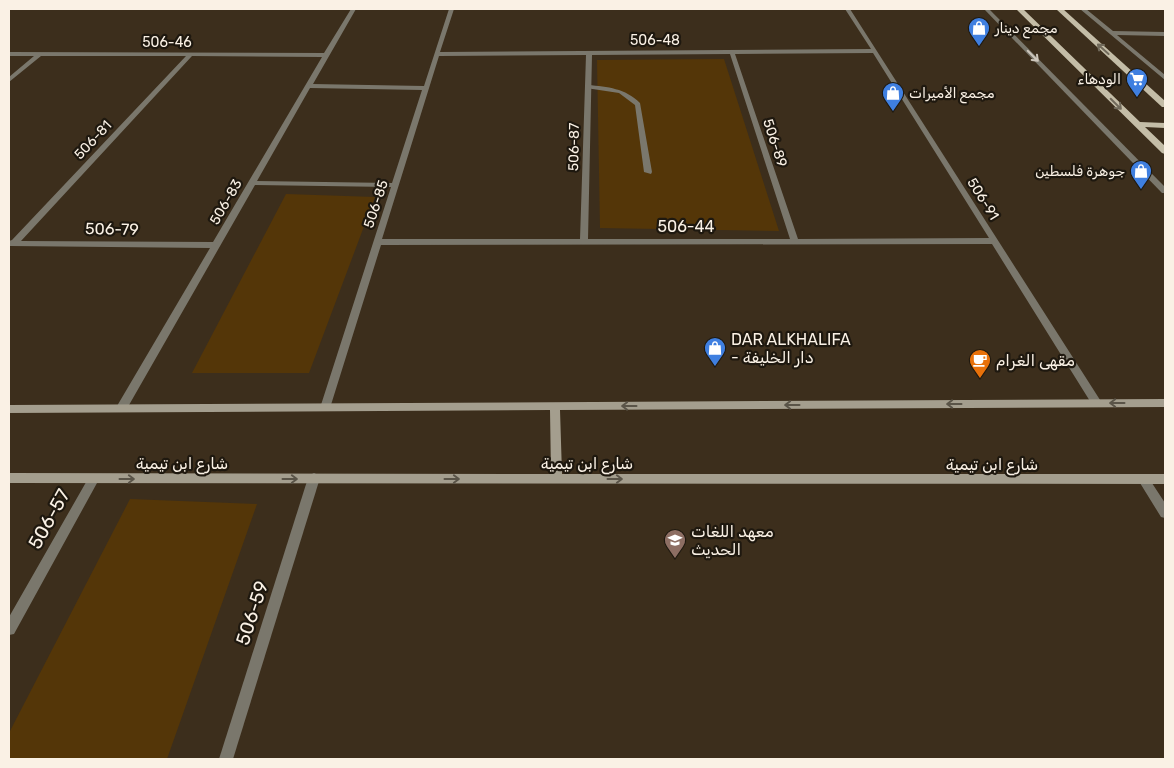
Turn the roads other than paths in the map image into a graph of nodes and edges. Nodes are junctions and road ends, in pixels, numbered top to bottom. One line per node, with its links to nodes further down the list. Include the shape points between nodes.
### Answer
1 (353, 9): 17 (street, 506-83)
2 (451, 9): 16 (street, 506-85)
3 (848, 9): 10 (street, 506-91)
4 (986, 9): 30 (street, one-way to 30)
5 (1019, 9): 24 (main road, one-way to 24)
6 (1058, 9): 23 (main road, one-way to 6)
7 (1082, 9): 8 (street)
8 (1112, 33): 9 (street); 18 (street)
9 (1165, 34)
10 (874, 51): 11 (street, 506-48); 32 (street, 506-91)
11 (732, 52): 12 (street, 506-48); 31 (street, 506-89)
12 (588, 53): 16 (street, 506-48); 21 (street, 506-87)
13 (9, 54): 14 (street, 506-46)
14 (40, 54): 15 (street, 506-46); 19 (street)
15 (191, 54): 17 (street, 506-46); 35 (street, 506-81)
16 (436, 54): 22 (street, 506-85)
17 (326, 55): 20 (street, 506-83)
18 (1165, 78)
19 (9, 80)
20 (308, 86): 22 (street); 28 (street, 506-83)
21 (588, 87): 27 (street, via 617,89 638,104); 34 (street, 506-87)
22 (426, 88): 29 (street, 506-85)
23 (1165, 105)
24 (1137, 124): 25 (main road); 26 (main road)
25 (1165, 125)
26 (1165, 151)
27 (648, 172)
28 (251, 184): 29 (street); 36 (street, 506-83)
29 (395, 185): 33 (street, 506-85)
30 (1165, 191)
31 (795, 241): 32 (street, 506-44); 34 (street, 506-44)
32 (994, 241): 37 (street, 506-91)
33 (377, 242): 34 (street, 506-44); 40 (street, 506-85)
34 (584, 242)
35 (11, 243): 36 (street, 506-79)
36 (216, 245): 42 (street, 506-83)
37 (1097, 403): 38 (street, one-way to 37); 39 (street, one-way to 39)
38 (1165, 403)
39 (555, 406): 40 (street); 45 (street)
40 (325, 408): 42 (street)
41 (9, 409): 42 (street)
42 (121, 409)
43 (9, 478): 46 (street, شارع ابن تيمية)
44 (314, 478): 45 (street, شارع ابن تيمية, one-way to 45); 46 (street, شارع ابن تيمية, one-way to 44); 51 (street, 506-59)
45 (557, 479): 47 (street, شارع ابن تيمية, one-way to 47)
46 (93, 480): 50 (street, 506-57)
47 (1144, 480): 48 (street, شارع ابن تيمية); 49 (street)
48 (1165, 480)
49 (1165, 513)
50 (9, 629)
51 (226, 759)

